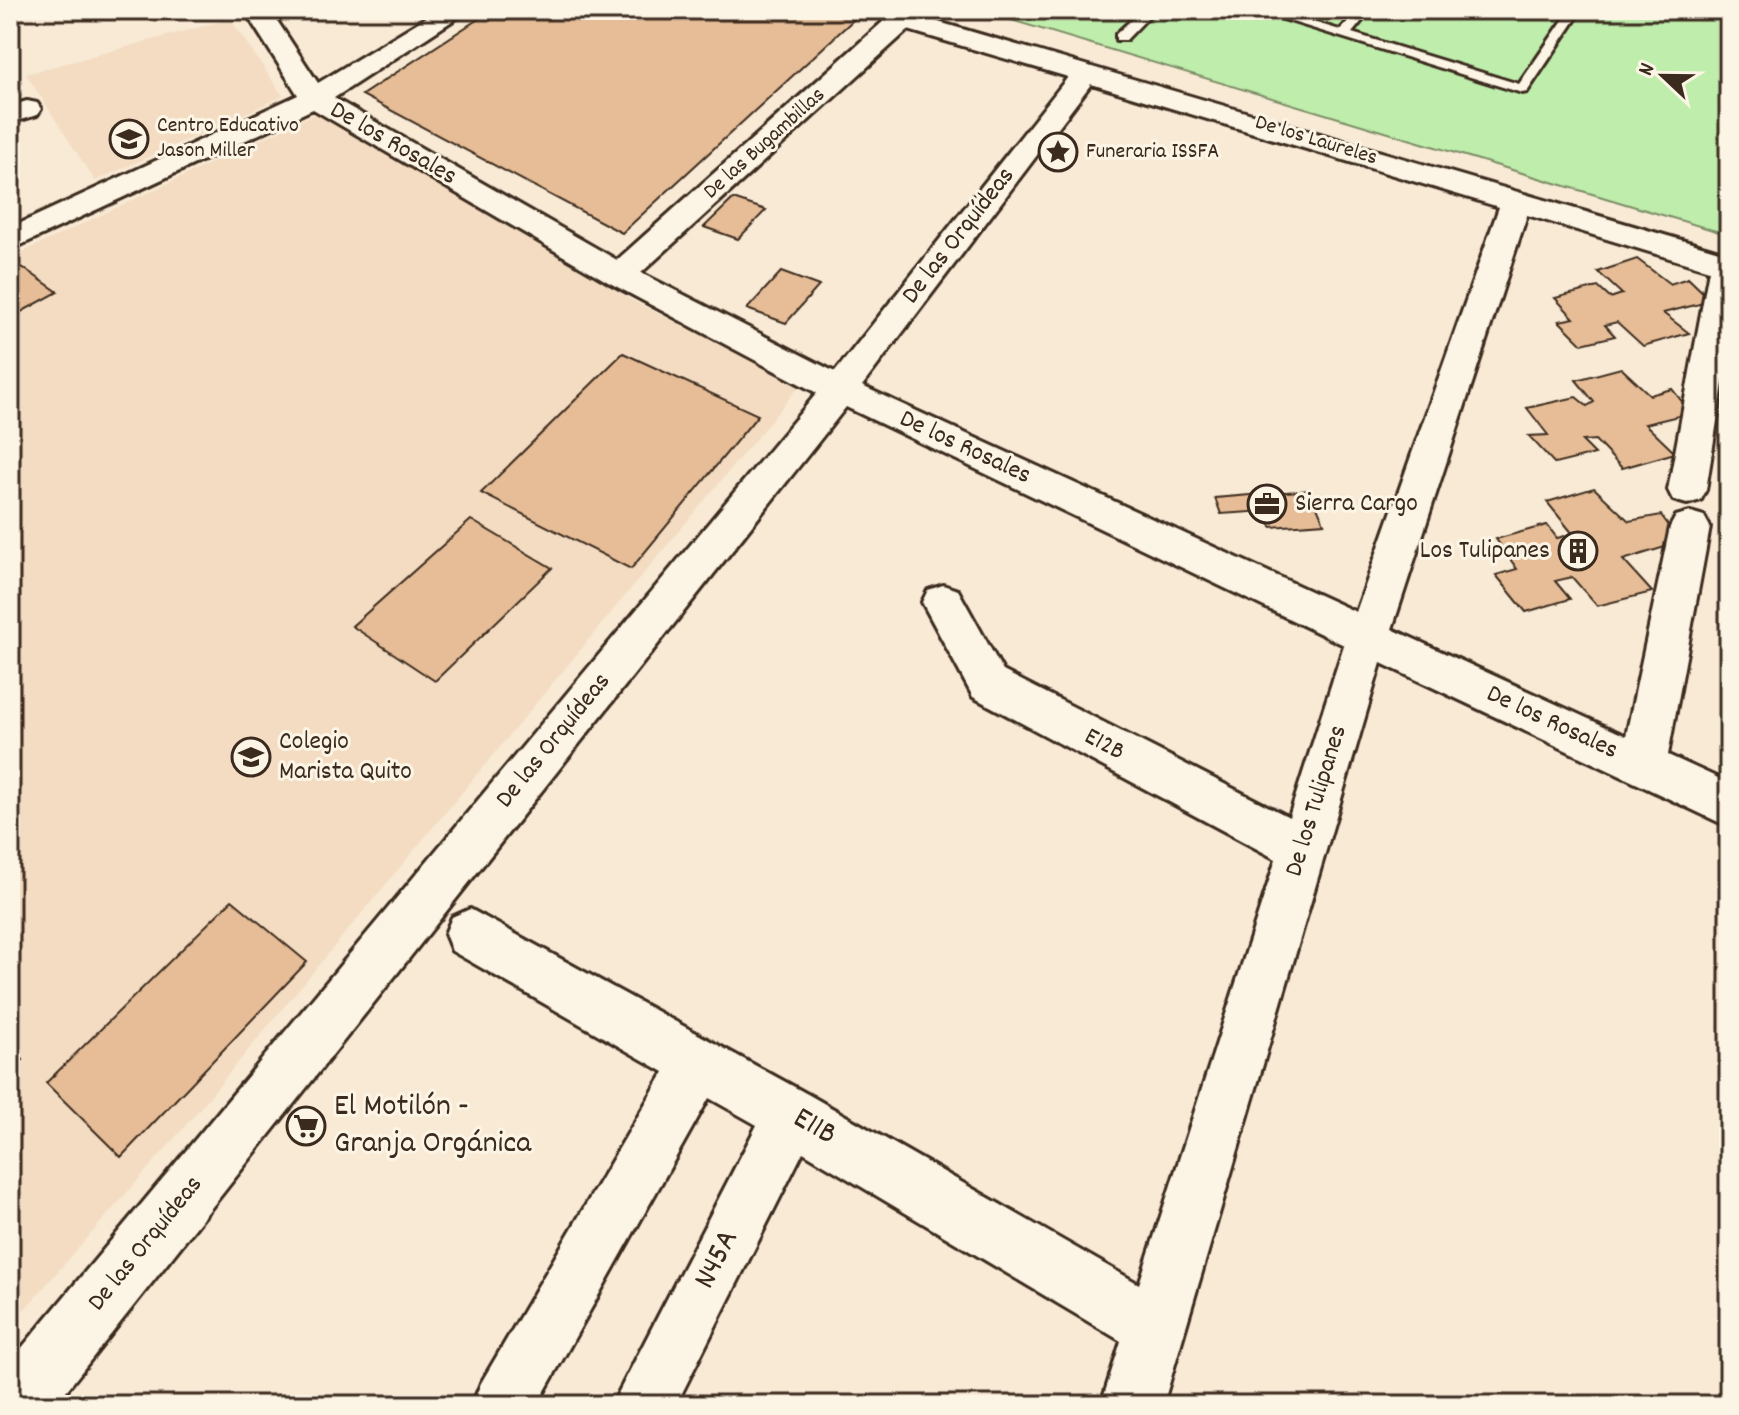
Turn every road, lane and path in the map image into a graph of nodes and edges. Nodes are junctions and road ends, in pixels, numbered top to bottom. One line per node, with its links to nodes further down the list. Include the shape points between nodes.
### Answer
1 (257, 10): 11 (street, De los Rosales)
2 (456, 10): 11 (street)
3 (1149, 10): 9 (lane)
4 (1260, 10): 8 (lane)
5 (1365, 10): 8 (lane)
6 (1576, 10): 8 (lane, via 1522,89)
7 (906, 15): 10 (street, De los Laureles); 15 (street, De las Bugambillas)
8 (1344, 34)
9 (1121, 37)
10 (1086, 72): 12 (street, De los Laureles); 16 (street, De las Orquídeas)
11 (314, 98): 13 (street); 15 (street, De los Rosales)
12 (1516, 201): 14 (street, De los Laureles); 18 (street, De los Tulipanes)
13 (10, 240)
14 (1728, 265): 19 (street)
15 (619, 275): 16 (street, De los Rosales)
16 (840, 390): 18 (street, De los Rosales); 26 (street, De las Orquídeas)
17 (943, 602): 21 (street, E12B, via 988,684)
18 (1368, 637): 19 (street, De los Rosales); 21 (street, De los Tulipanes)
19 (1643, 765): 20 (street, De los Rosales)
20 (1729, 806)
21 (1303, 849): 25 (street, De los Tulipanes)
22 (470, 934): 23 (street, E11B)
23 (699, 1063): 24 (street, E11B); 27 (street)
24 (792, 1115): 25 (street, E11B); 28 (street, N45A)
25 (1155, 1327): 29 (street, De los Tulipanes)
26 (15, 1405)
27 (503, 1405)
28 (643, 1405)
29 (1132, 1405)

